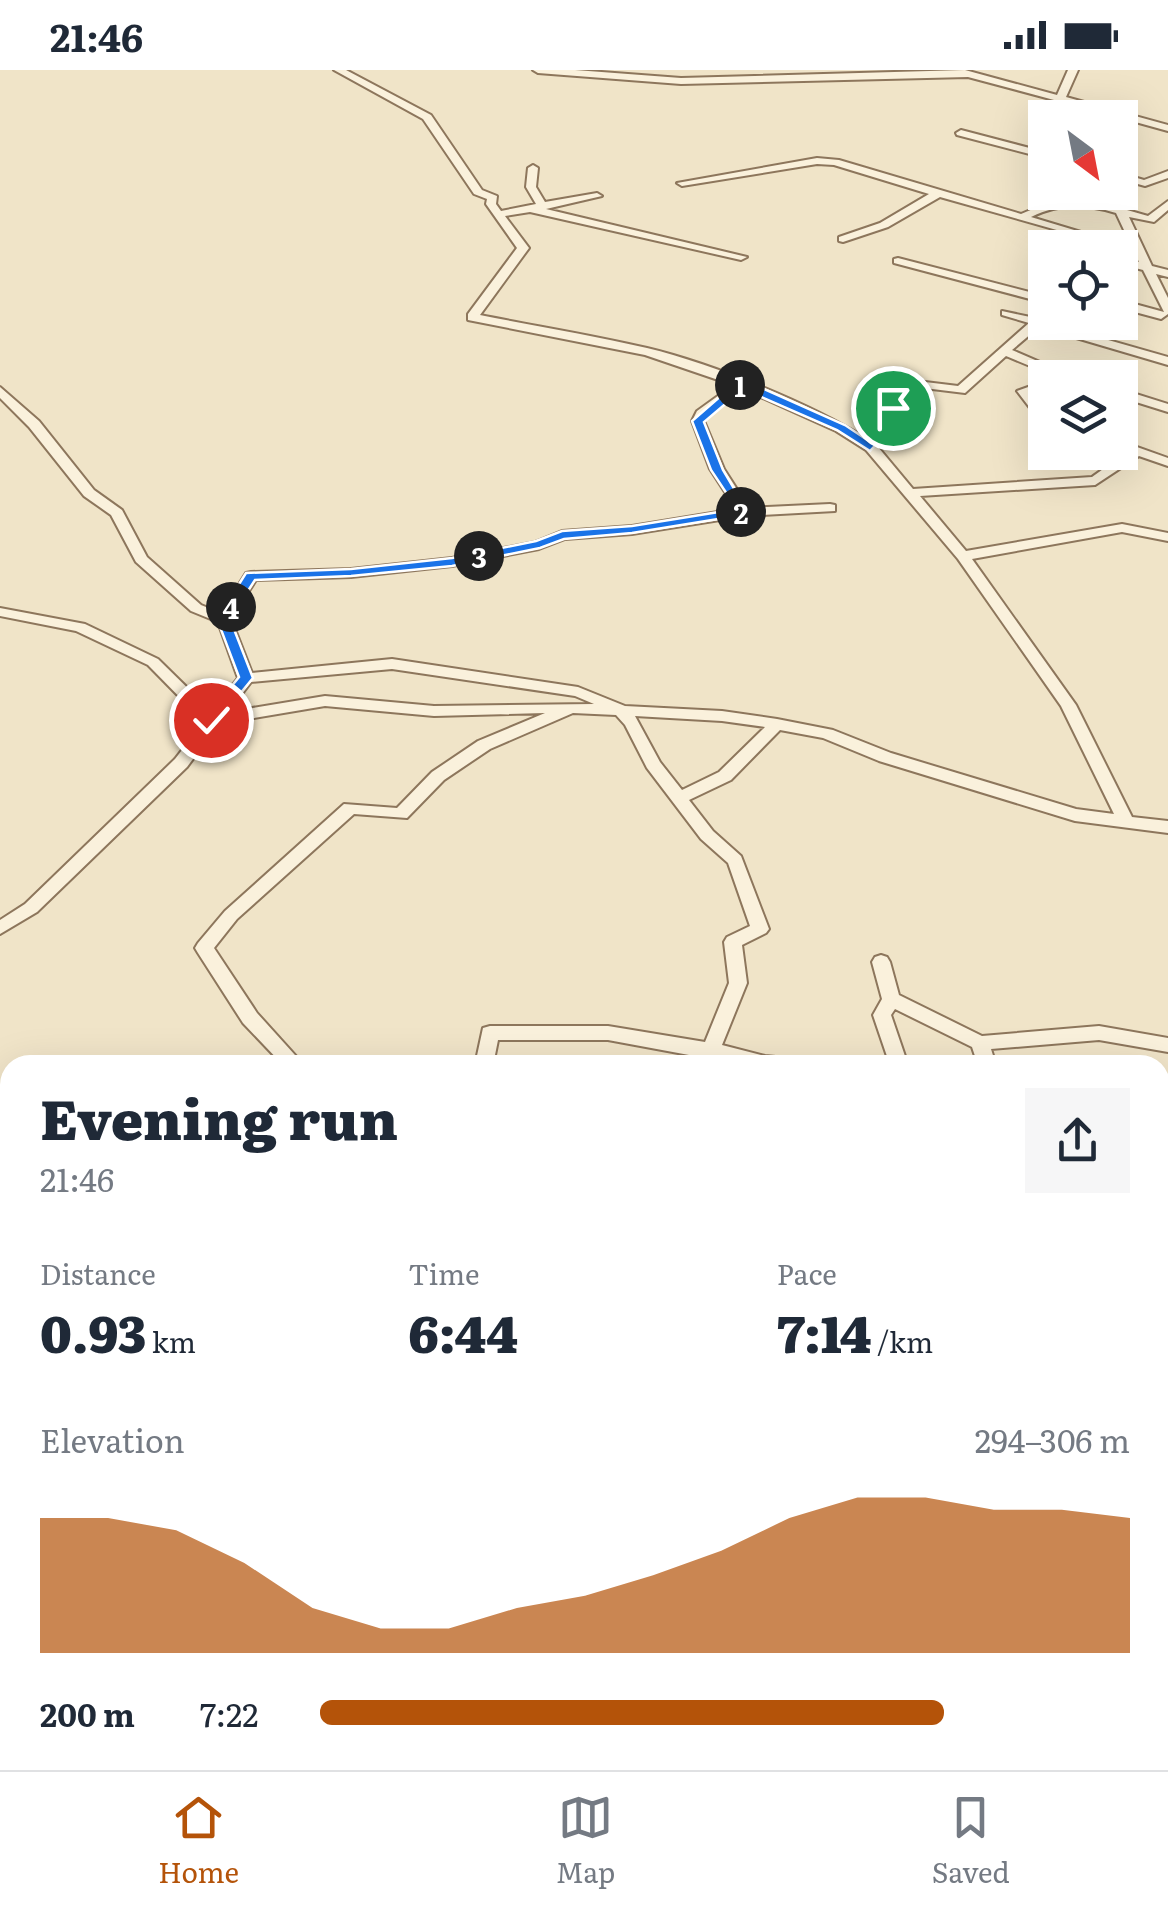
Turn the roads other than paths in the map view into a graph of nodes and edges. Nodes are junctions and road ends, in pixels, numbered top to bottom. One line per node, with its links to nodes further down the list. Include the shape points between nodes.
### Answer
1 (338, 70): 20 (street, via 427,116)
2 (538, 70): 5 (street, via 681,81)
3 (952, 70): 5 (street)
4 (1072, 70): 6 (street)
5 (966, 74): 6 (street)
6 (1060, 100)
7 (1138, 120): 8 (street)
8 (1168, 128)
9 (961, 134): 10 (street)
10 (1028, 152)
11 (533, 168): 18 (street)
12 (1168, 174): 13 (street)
13 (1138, 181)
14 (682, 184): 15 (street, via 817,160)
15 (938, 192): 21 (street); 26 (street, via 884,225)
16 (597, 196): 18 (street)
17 (1168, 204): 22 (street)
18 (538, 208): 20 (street); 28 (street)
19 (1122, 213): 21 (street, via 1074,200); 22 (street); 24 (street)
20 (500, 214): 43 (street, via 523,248 472,317 648,352)
21 (1021, 218): 23 (street)
22 (1150, 220): 25 (street)
23 (1062, 230)
24 (1130, 230)
25 (1138, 230)
26 (843, 239)
27 (1138, 247): 31 (street)
28 (741, 257)
29 (898, 262): 33 (street)
30 (1138, 265): 31 (street)
31 (1148, 268): 32 (street); 35 (street)
32 (1168, 274)
33 (1028, 296)
34 (1138, 307): 35 (street)
35 (1165, 312)
36 (1006, 313): 37 (street)
37 (1028, 316)
38 (1028, 330): 40 (street)
39 (1105, 340): 42 (street)
40 (1003, 351): 41 (street); 47 (street, via 961,390 921,384 907,394)
41 (1028, 361)
42 (1168, 362)
43 (742, 384): 47 (street); 53 (street, via 698,421 717,470)
44 (0, 392): 57 (street, via 89,493 117,512 141,559 196,608)
45 (1138, 399): 46 (street)
46 (1168, 408)
47 (870, 447): 51 (street)
48 (1138, 451): 49 (street)
49 (1168, 462)
50 (1111, 470): 51 (street, via 1096,481)
51 (910, 493): 55 (street)
52 (830, 508): 53 (street)
53 (745, 512): 57 (street, via 562,535 452,562 251,576)
54 (1168, 537): 55 (street, via 1122,528)
55 (964, 556): 64 (street, via 1068,705)
56 (0, 612): 61 (street, via 80,627 153,662)
57 (224, 619): 58 (street)
58 (246, 678): 59 (street, via 392,664); 61 (street)
59 (575, 700): 60 (street); 61 (street, via 434,711 324,702); 72 (street, via 484,745 438,776 401,814 350,808 231,915 204,948 250,1018)
60 (618, 709): 62 (street); 63 (street)
61 (211, 720): 66 (street, via 181,763 32,908)
62 (777, 724): 63 (street, via 725,776); 64 (street, via 1075,815)
63 (680, 798): 71 (street, via 735,860 760,929 733,942 738,984)
64 (1126, 822): 65 (street)
65 (1168, 827)
66 (0, 928)
67 (881, 962): 68 (street)
68 (891, 999): 69 (street); 75 (street, via 882,1015)
69 (980, 1042): 70 (street, via 1099,1034); 76 (street)
70 (1168, 1045)
71 (711, 1050): 73 (street, via 608,1033 490,1033); 74 (street)
72 (285, 1055)
73 (486, 1055)
74 (731, 1055)
75 (896, 1055)
76 (984, 1055)

